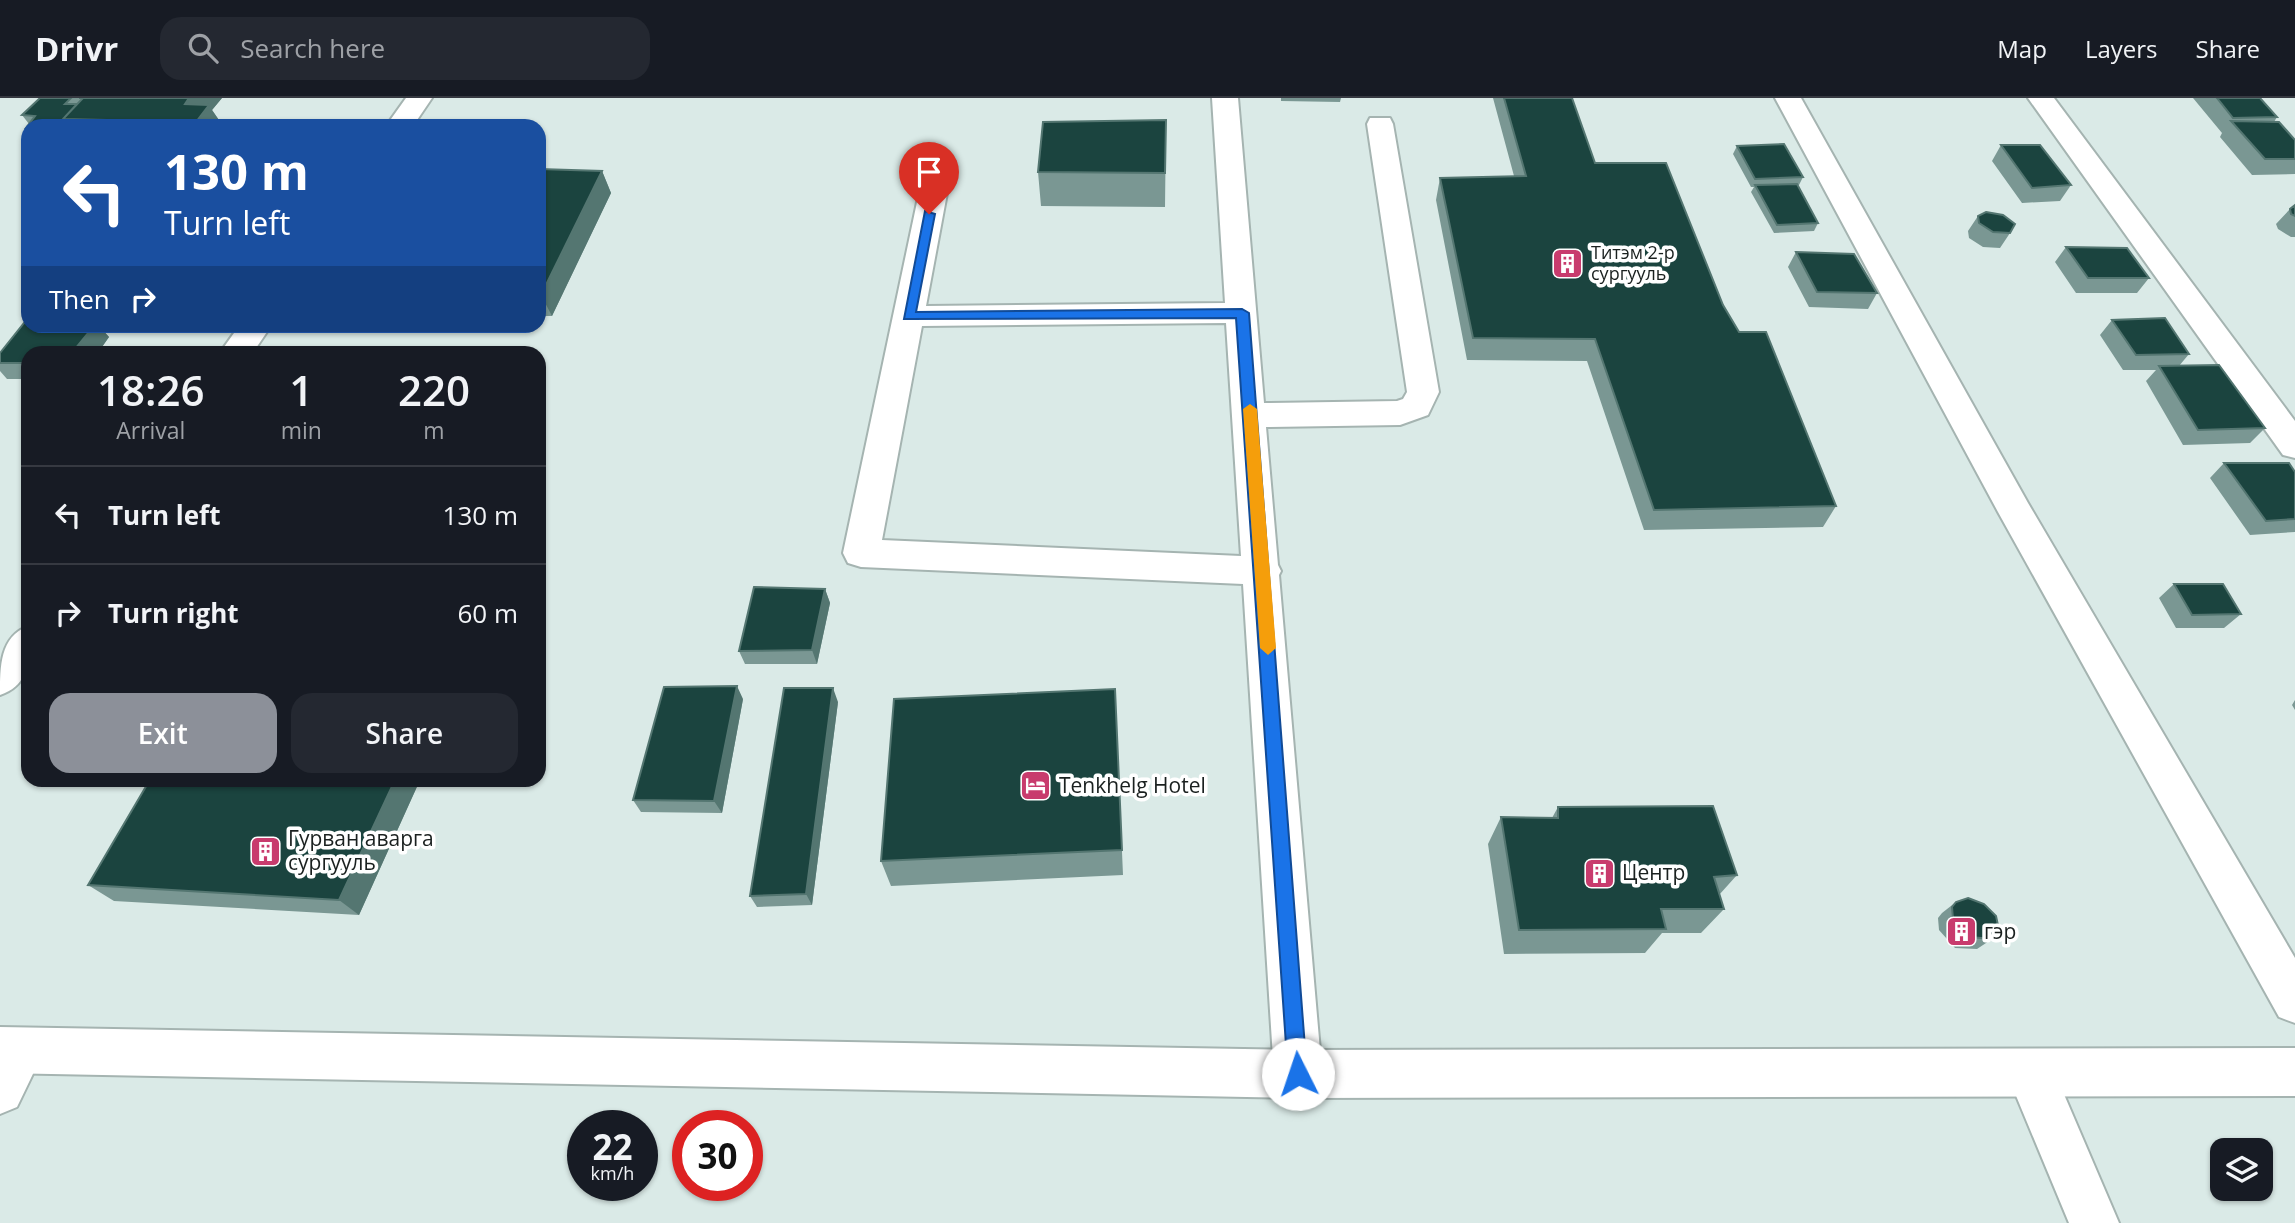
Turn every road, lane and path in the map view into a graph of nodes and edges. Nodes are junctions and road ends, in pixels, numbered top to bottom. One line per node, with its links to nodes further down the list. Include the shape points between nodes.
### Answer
1 (419, 98): 5 (main road)
2 (1225, 98): 8 (main road)
3 (1788, 98): 15 (main road, via 2016,512)
4 (2041, 98): 11 (main road)
5 (404, 119)
6 (1380, 124): 10 (main road, via 1423,392 1416,407 1400,413)
7 (934, 188): 9 (main road)
8 (1242, 313): 9 (main road); 10 (main road)
9 (908, 316): 12 (main road, via 861,553)
10 (1251, 415): 12 (main road)
11 (2295, 446)
12 (1262, 571): 18 (main road)
13 (21, 650): 14 (main road)
14 (0, 680)
15 (2295, 1001)
16 (7, 1064): 18 (main road)
17 (2295, 1072): 19 (main road)
18 (1298, 1074): 19 (main road)
19 (2031, 1074): 20 (main road)
20 (2094, 1223)

